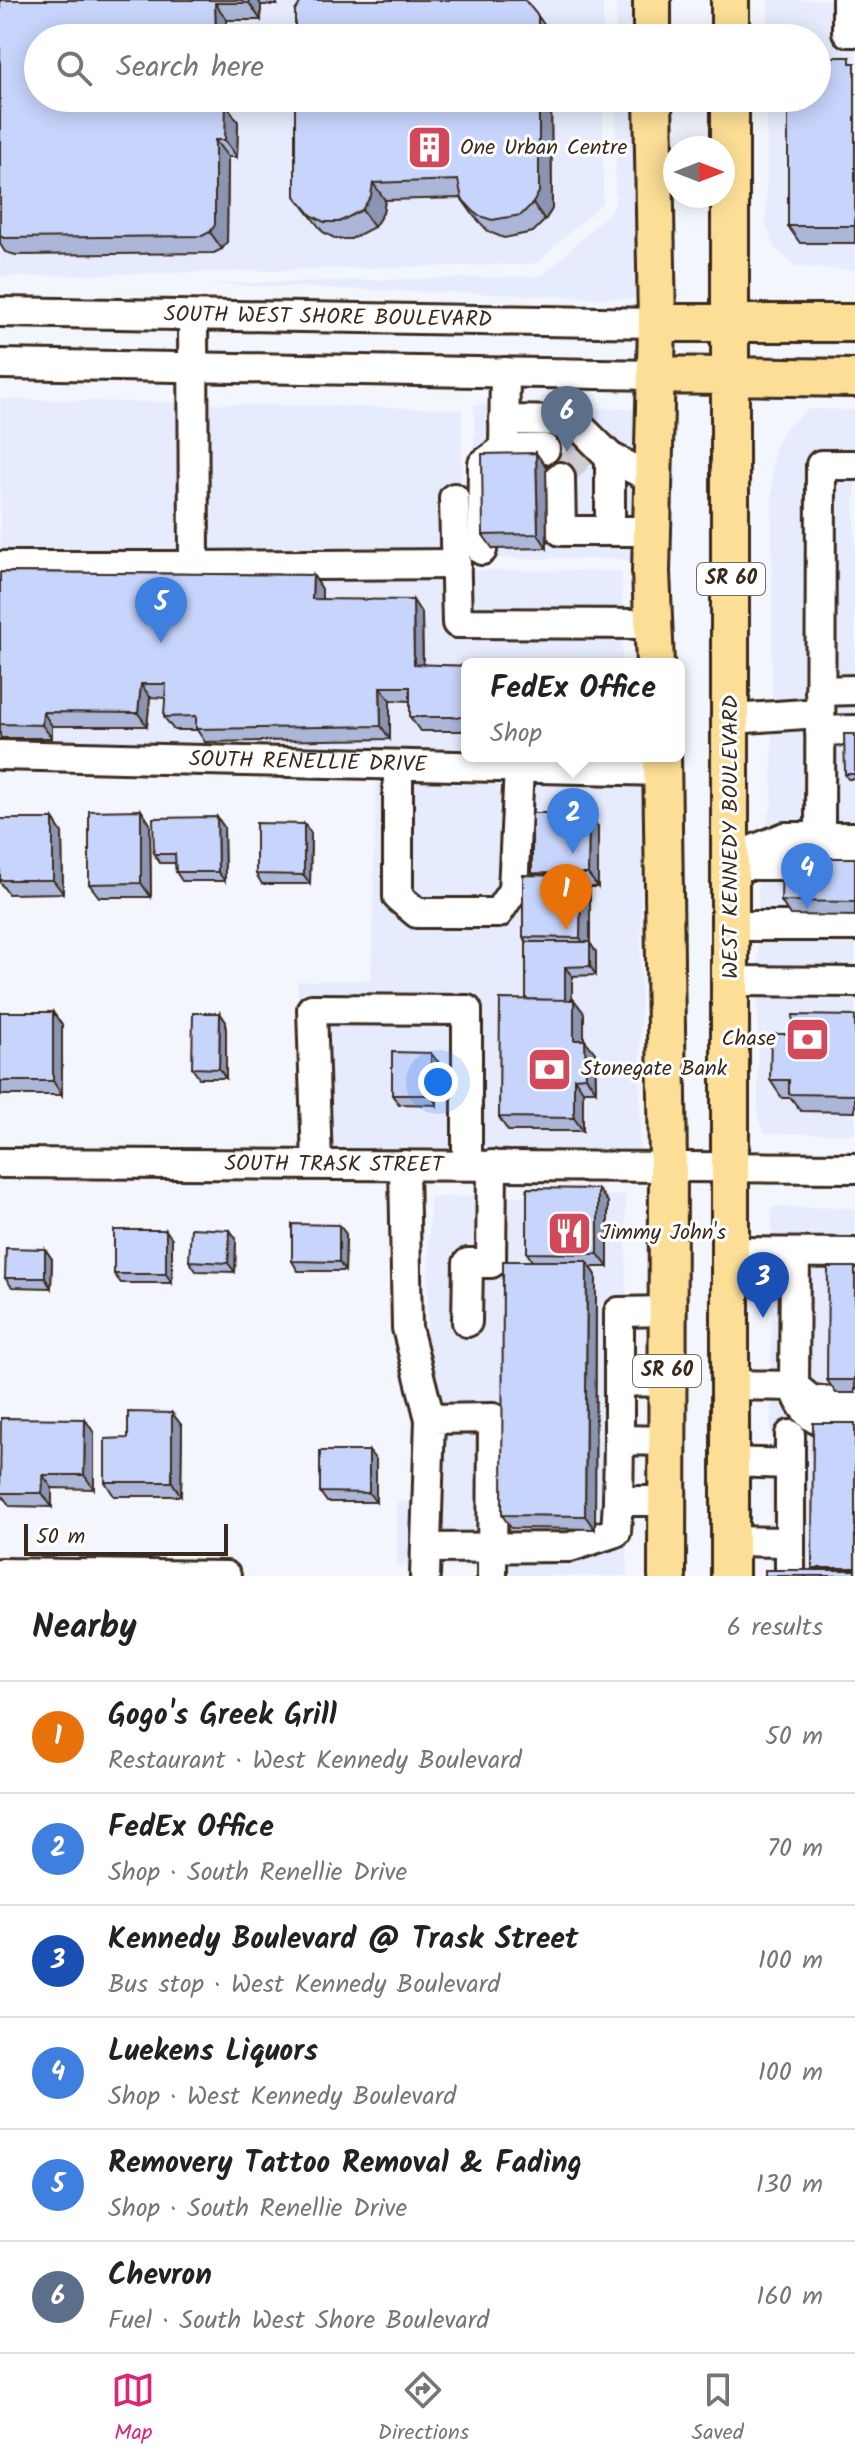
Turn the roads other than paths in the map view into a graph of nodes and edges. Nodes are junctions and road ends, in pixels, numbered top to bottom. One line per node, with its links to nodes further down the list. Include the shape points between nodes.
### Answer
1 (652, 0): 4 (main road)
2 (730, 0): 5 (main road)
3 (847, 0): 6 (street, via 847,32)
4 (652, 24)
5 (730, 24)
6 (855, 32)
7 (653, 112): 12 (main road)
8 (730, 112): 11 (main road, WEST KENNEDY BOULEVARD / SR 60)
9 (0, 312): 10 (street, SOUTH WEST SHORE BOULEVARD)
10 (193, 317): 12 (street, SOUTH WEST SHORE BOULEVARD); 15 (street)
11 (732, 321): 12 (main road); 13 (main road); 18 (main road, WEST KENNEDY BOULEVARD / SR 60)
12 (657, 323): 17 (main road)
13 (855, 323)
14 (0, 364): 15 (street)
15 (192, 366): 16 (street); 33 (street)
16 (505, 372): 17 (street); 20 (street)
17 (656, 375): 18 (main road); 26 (main road)
18 (731, 378): 19 (main road); 38 (main road, WEST KENNEDY BOULEVARD / SR 60)
19 (855, 378)
20 (504, 420): 21 (street); 23 (street, via 574,421)
21 (504, 449): 22 (street); 30 (street, via 483,464)
22 (545, 449)
23 (597, 449): 26 (street); 28 (street)
24 (855, 465): 37 (street, via 821,465)
25 (560, 477): 28 (street, via 561,531)
26 (653, 479): 29 (main road)
27 (454, 498): 31 (street)
28 (610, 531): 29 (street)
29 (652, 531): 34 (main road)
30 (482, 550)
31 (456, 564): 33 (street); 34 (street, via 457,623)
32 (0, 566): 33 (street)
33 (194, 566)
34 (651, 624): 35 (main road)
35 (654, 658)
36 (855, 690): 37 (street)
37 (820, 712): 38 (street); 39 (street); 44 (street)
38 (731, 719): 46 (main road, WEST KENNEDY BOULEVARD / SR 60)
39 (855, 730)
40 (0, 755): 42 (street, SOUTH RENELLIE DRIVE)
41 (663, 764): 43 (street, SOUTH RENELLIE DRIVE); 56 (main road, SR 60)
42 (398, 765): 43 (street, SOUTH RENELLIE DRIVE); 43 (street, via 398,897 417,913 498,913 513,890)
43 (519, 768)
44 (820, 837): 45 (street); 46 (street, via 785,837)
45 (855, 837)
46 (731, 862): 47 (street); 48 (main road, WEST KENNEDY BOULEVARD / SR 60)
47 (855, 865)
48 (730, 926): 49 (street); 50 (main road, WEST KENNEDY BOULEVARD / SR 60)
49 (855, 926)
50 (730, 981): 51 (street); 57 (main road, WEST KENNEDY BOULEVARD / SR 60)
51 (855, 982)
52 (0, 1163): 53 (street, SOUTH TRASK STREET)
53 (317, 1164): 54 (street, SOUTH TRASK STREET); 55 (street, via 312,1009 467,1010 467,1133)
54 (404, 1165): 55 (street, SOUTH TRASK STREET); 69 (street, via 407,1328)
55 (480, 1165): 56 (street, SOUTH TRASK STREET); 63 (street, via 491,1263 468,1263)
56 (668, 1165): 57 (street, SOUTH TRASK STREET); 62 (main road, SR 60)
57 (730, 1165): 58 (street, SOUTH TRASK STREET); 59 (main road, WEST KENNEDY BOULEVARD / SR 60)
58 (855, 1168)
59 (730, 1252): 60 (street); 66 (main road, WEST KENNEDY BOULEVARD / SR 60)
60 (795, 1253): 61 (street); 67 (street)
61 (855, 1253)
62 (667, 1311): 64 (street, via 619,1312); 65 (main road, SR 60)
63 (467, 1322)
64 (619, 1381): 65 (street); 72 (street)
65 (667, 1382): 73 (main road, SR 60)
66 (730, 1385): 67 (street); 74 (main road, WEST KENNEDY BOULEVARD / SR 60)
67 (794, 1386): 68 (street, via 811,1400); 70 (street, via 810,1417)
68 (855, 1404)
69 (430, 1419): 79 (street); 81 (street, via 493,1418)
70 (855, 1425)
71 (790, 1435): 75 (street)
72 (619, 1440): 73 (street); 76 (street)
73 (667, 1441): 77 (main road, SR 60)
74 (730, 1462): 75 (street); 80 (main road, WEST KENNEDY BOULEVARD / SR 60)
75 (790, 1464): 78 (street)
76 (618, 1501): 77 (street); 81 (street, via 612,1535)
77 (667, 1501): 85 (main road, SR 60)
78 (790, 1542): 80 (street); 86 (street)
79 (426, 1548): 81 (street); 84 (street)
80 (730, 1559)
81 (492, 1562)
82 (0, 1573): 83 (street)
83 (226, 1576)
84 (425, 1576)
85 (667, 1576)
86 (790, 1576)

